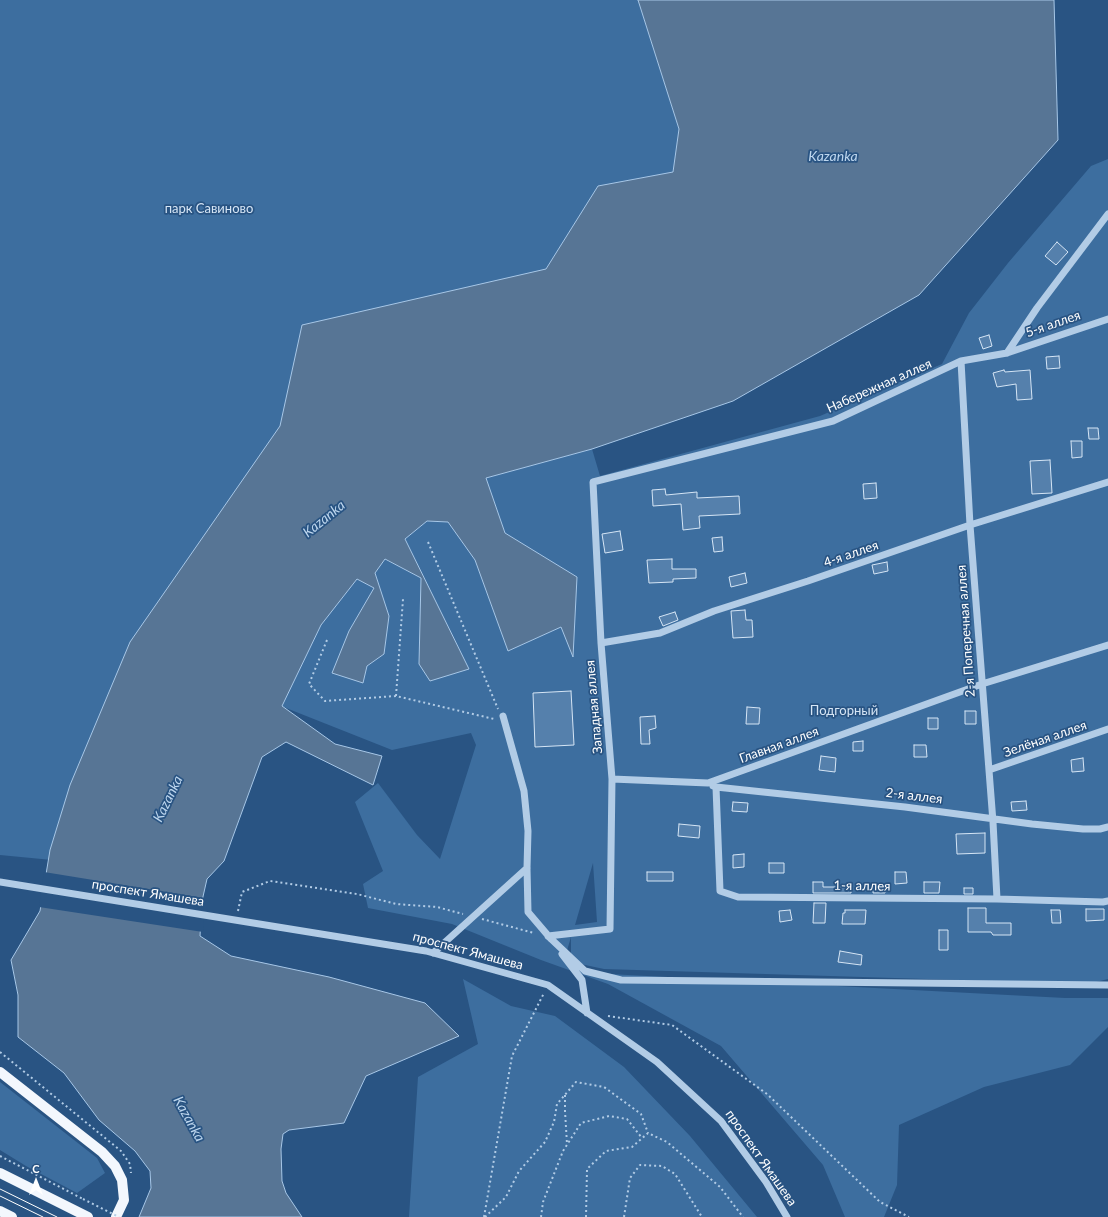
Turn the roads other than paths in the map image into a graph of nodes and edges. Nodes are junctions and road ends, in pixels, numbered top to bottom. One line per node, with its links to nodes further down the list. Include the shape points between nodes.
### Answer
1 (1108, 214): 3 (lane, via 1037,308)
2 (1108, 319): 3 (lane, 5-я аллея)
3 (1007, 353): 4 (lane, Набережная аллея)
4 (962, 361): 5 (lane, Набережная аллея, via 833,421); 7 (lane, 2-я Поперечная аллея)
5 (593, 482): 8 (lane, Западная аллея)
6 (1108, 482): 7 (lane, 4-я аллея)
7 (970, 525): 8 (lane, 4-я аллея, via 714,611 660,633); 10 (lane, 2-я Поперечная аллея)
8 (600, 643): 14 (lane, Западная аллея)
9 (1108, 645): 10 (lane, Главная аллея)
10 (982, 684): 13 (lane, 2-я Поперечная аллея); 15 (lane, Главная аллея)
11 (502, 715): 19 (lane, via 524,791 528,831)
12 (1108, 730): 13 (lane, Зелёная аллея)
13 (989, 770): 17 (lane, 2-я Поперечная аллея)
14 (612, 779): 15 (lane, Главная аллея); 23 (lane, Западная аллея, via 610,929)
15 (708, 783): 16 (lane)
16 (716, 787): 17 (lane, 2-я аллея); 21 (lane, 1-я аллея, via 720,891 738,897)
17 (993, 818): 18 (lane, 2-я аллея, via 1083,829); 21 (lane, 2-я Поперечная аллея)
18 (1108, 827)
19 (527, 868): 23 (lane, via 528,912); 24 (lane)
20 (0, 882): 24 (lane, проспект Ямашева)
21 (997, 899): 22 (lane, 1-я аллея)
22 (1108, 901)
23 (548, 936): 25 (lane, via 585,971 621,980); 26 (lane, via 582,980)
24 (433, 953): 26 (lane, проспект Ямашева, via 548,985)
25 (1108, 985)
26 (587, 1013): 35 (lane, проспект Ямашева, via 658,1062 722,1121 766,1182)
27 (0, 1072): 34 (main road, via 102,1152 115,1166 122,1180 124,1200)
28 (0, 1170): 30 (lane)
29 (0, 1173): 30 (main road)
30 (14, 1180): 33 (main road)
31 (0, 1211): 32 (main road)
32 (12, 1217)
33 (88, 1217)
34 (118, 1217)
35 (787, 1217)

